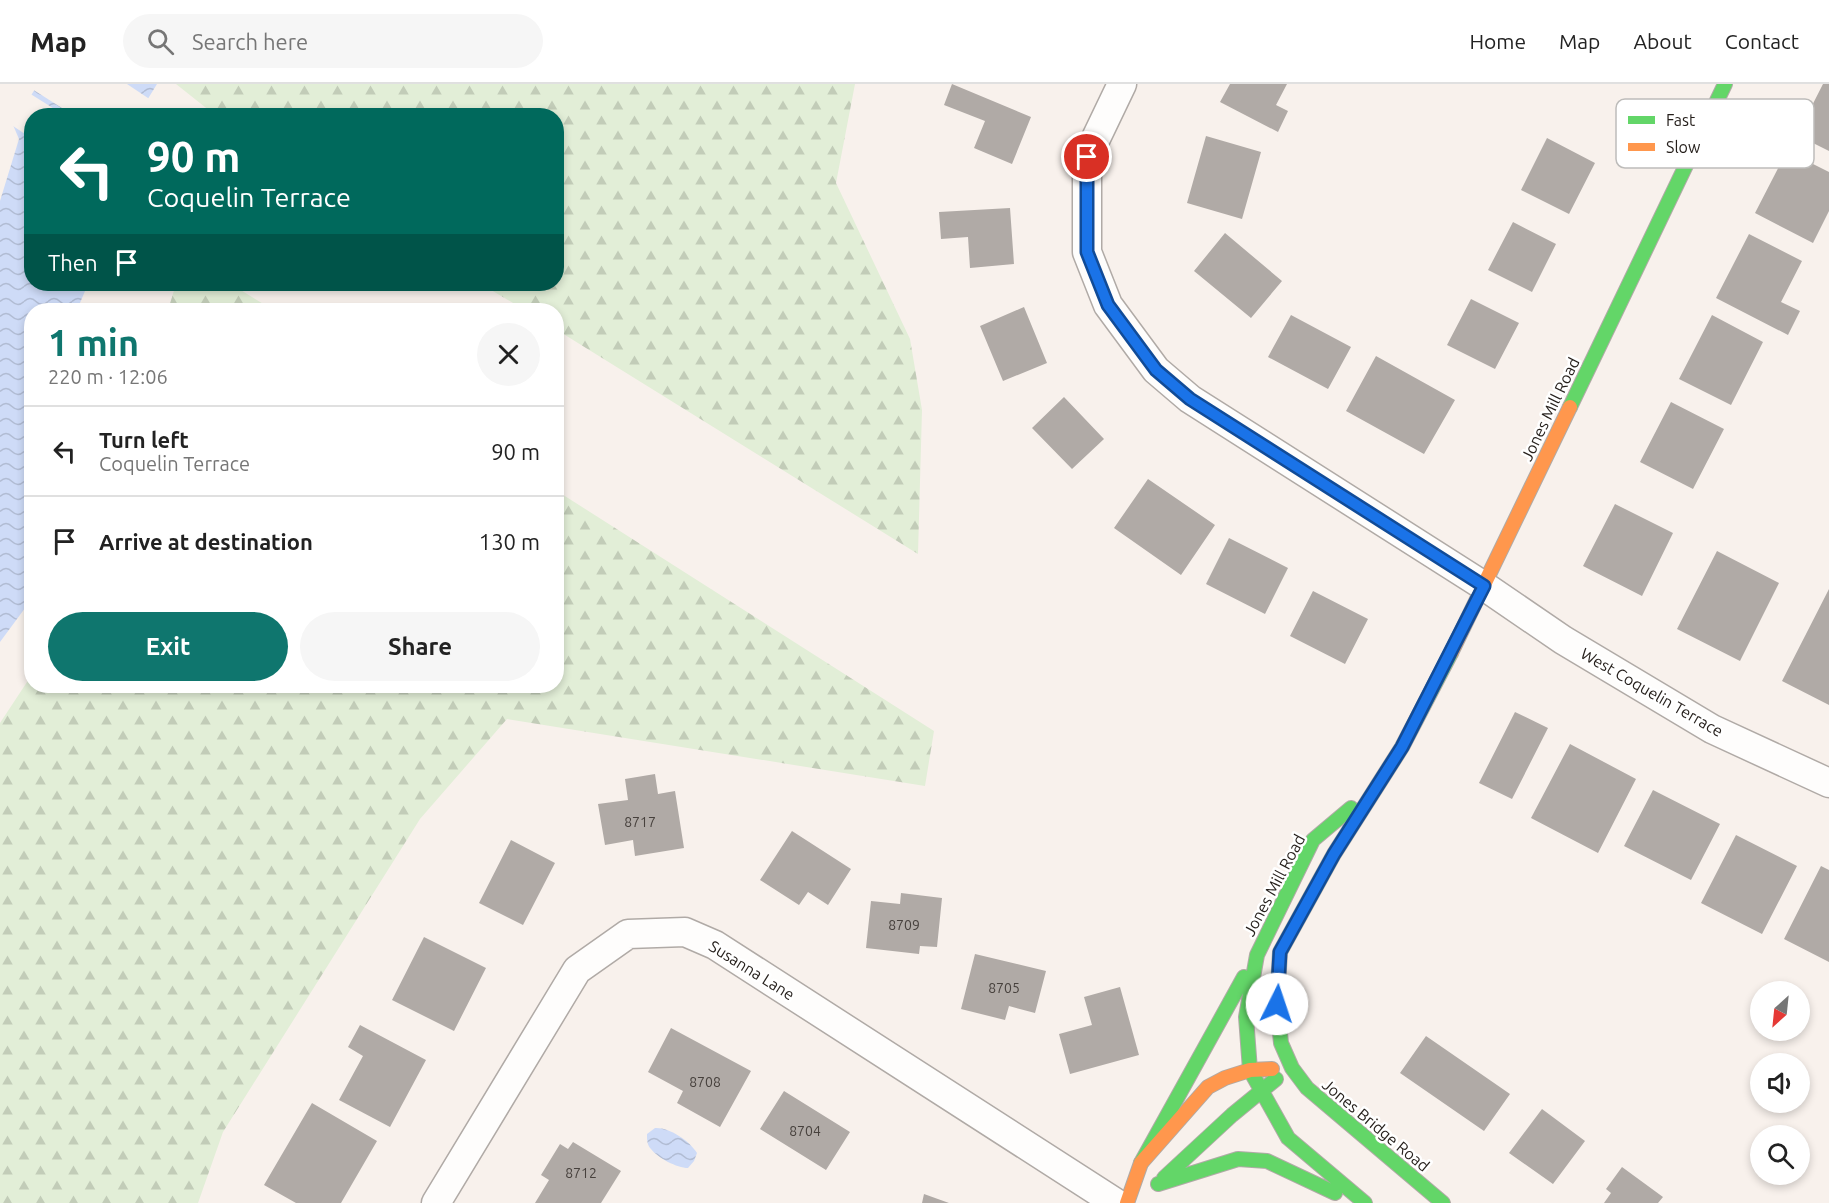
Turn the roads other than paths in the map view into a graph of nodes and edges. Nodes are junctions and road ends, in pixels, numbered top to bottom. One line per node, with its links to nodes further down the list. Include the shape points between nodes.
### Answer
1 (1122, 84): 5 (street, West Coquelin Terrace, via 1087,157 1087,252 1108,305 1156,370 1190,399)
2 (1725, 84): 3 (main road, Jones Mill Road)
3 (1718, 99)
4 (1685, 168): 5 (main road, Jones Mill Road)
5 (1484, 586): 6 (main road, Jones Mill Road); 7 (street, West Coquelin Terrace, via 1563,640 1712,729)
6 (1402, 747): 8 (main road, Jones Mill Road, via 1347,812 1313,840); 9 (main road, Jones Mill Road, via 1334,854 1280,952 1277,1004 1281,1043)
7 (1829, 783)
8 (1257, 955): 10 (main road, Jones Mill Road, via 1245,1017); 11 (main road)
9 (1292, 1068): 10 (main road); 10 (main road); 17 (main road, Jones Bridge Road, via 1307,1088)
10 (1255, 1081): 11 (main road, via 1225,1078 1208,1087); 12 (main road, via 1232,1115); 16 (main road, via 1288,1138)
11 (1141, 1163): 14 (main road)
12 (1139, 1195): 13 (street, Susanna Lane, via 716,945 685,932 628,934 578,970); 15 (main road, via 1238,1159 1267,1161)
13 (436, 1203)
14 (1126, 1203)
15 (1355, 1203)
16 (1365, 1203)
17 (1443, 1203)

